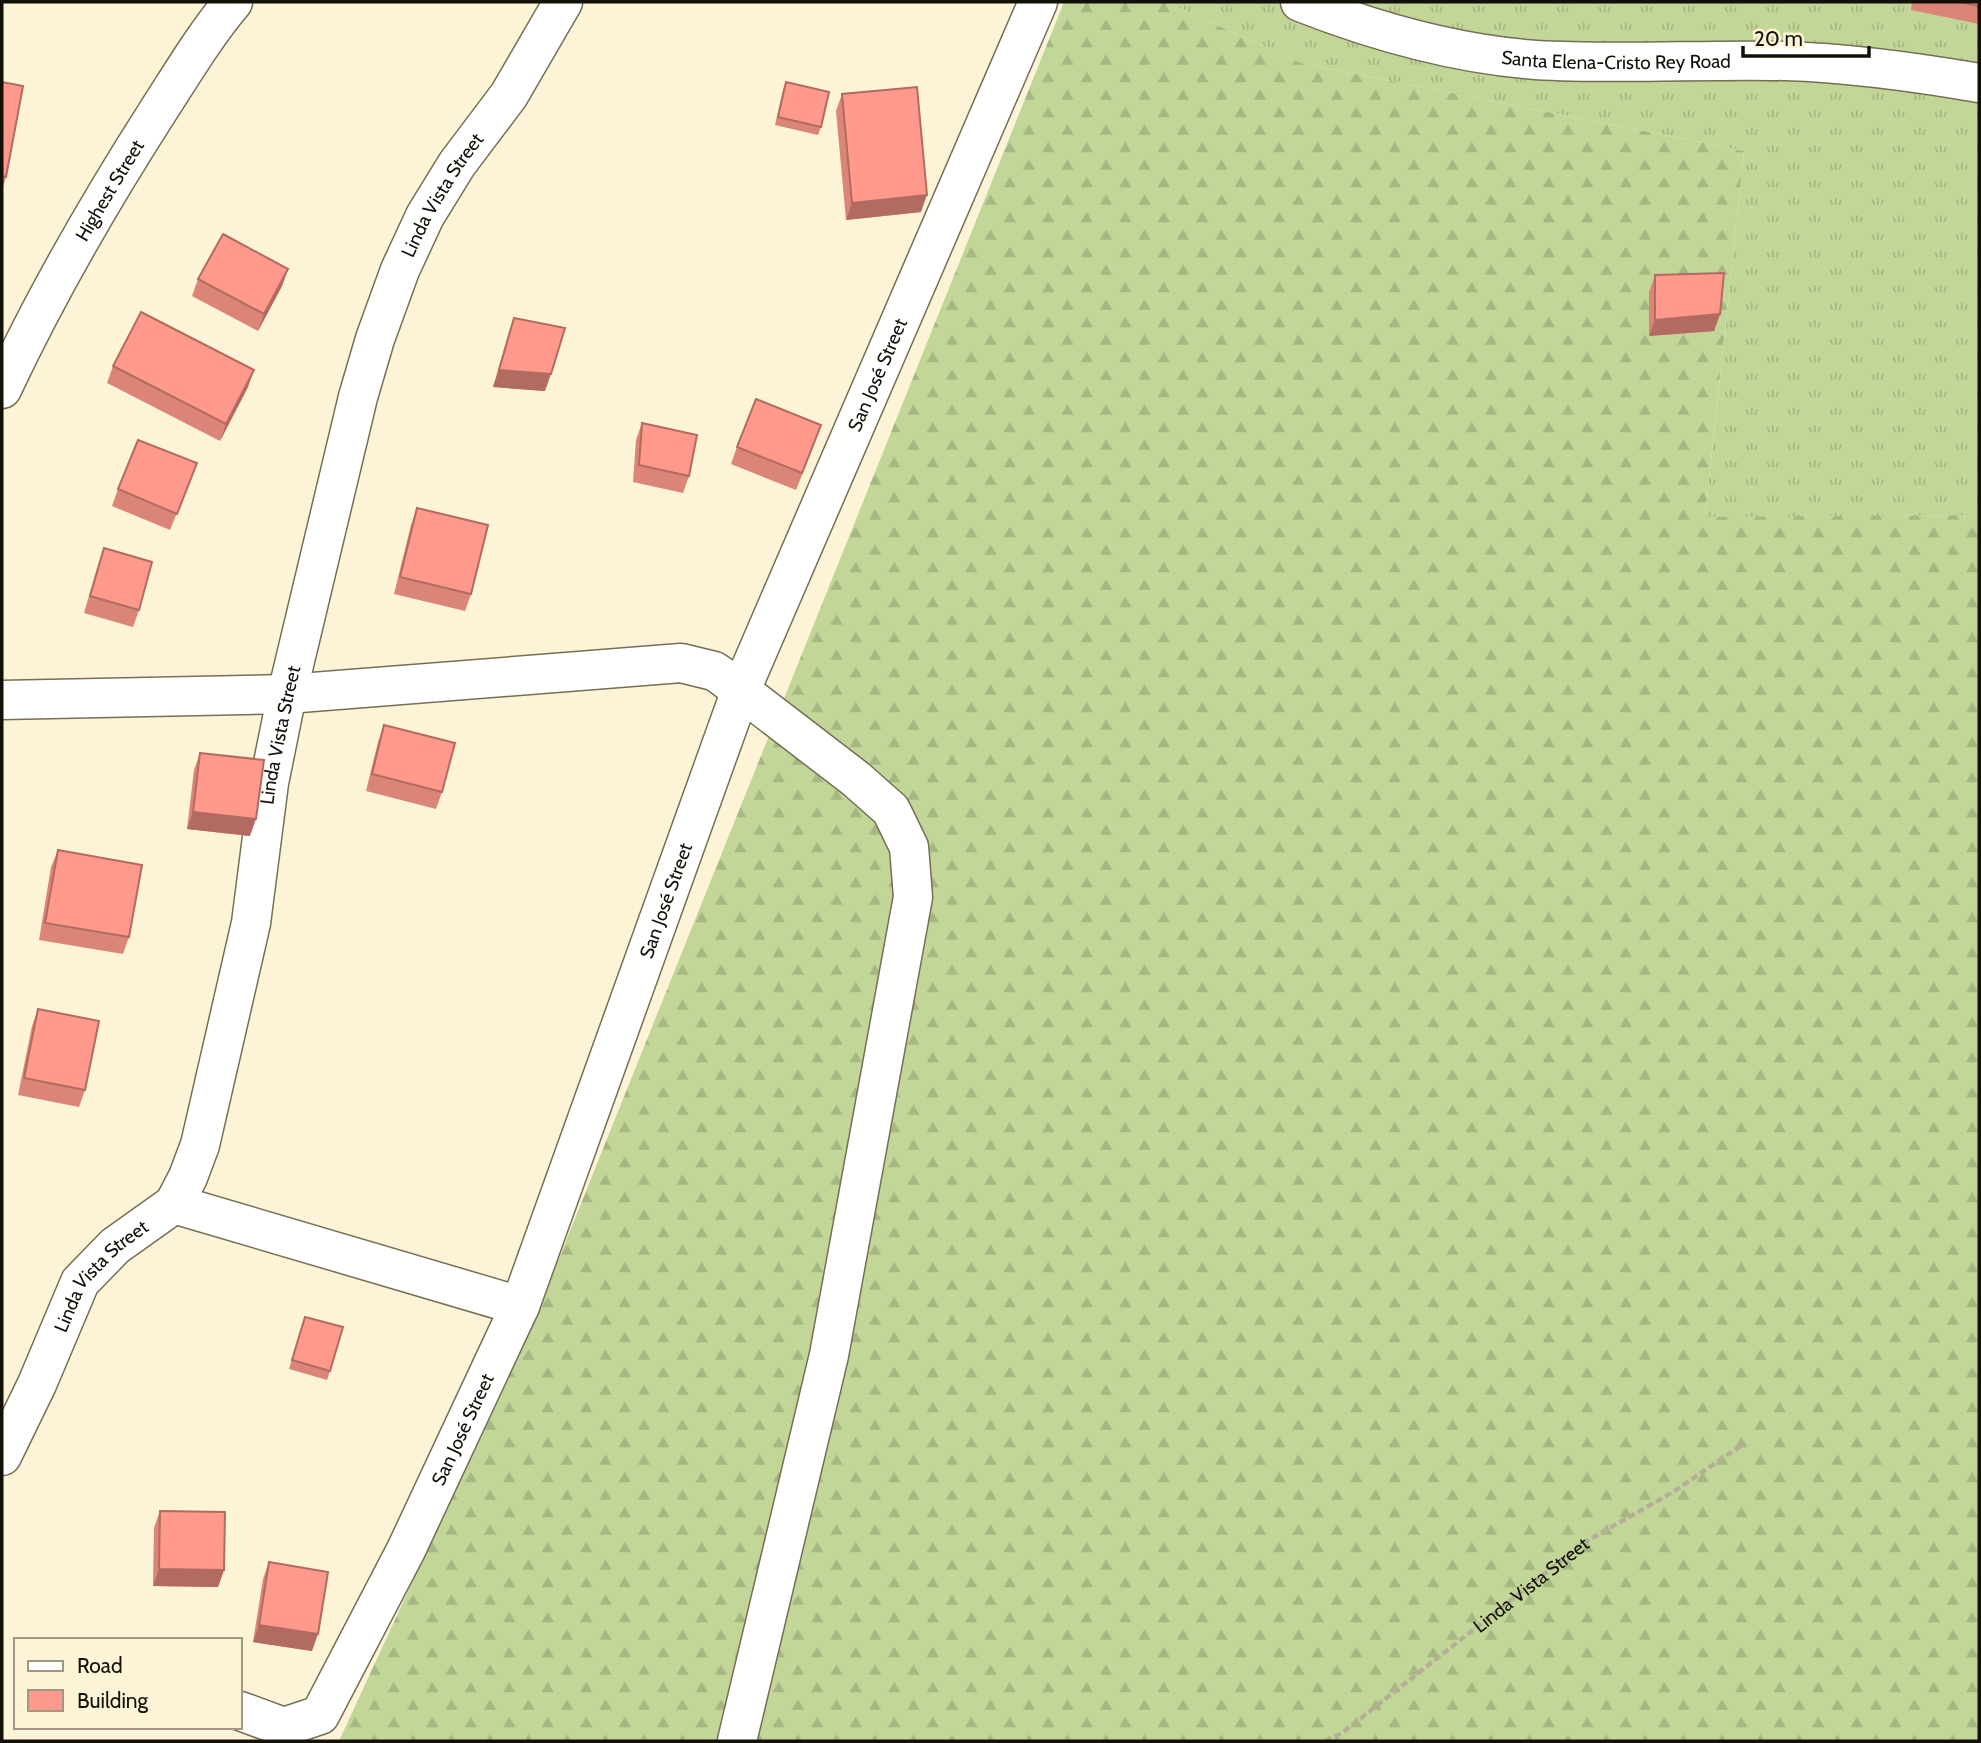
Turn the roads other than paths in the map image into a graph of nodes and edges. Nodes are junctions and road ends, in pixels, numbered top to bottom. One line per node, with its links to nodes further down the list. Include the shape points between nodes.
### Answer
1 (233, 2): 6 (street, Highest Street, via 135,147)
2 (563, 2): 8 (street, Linda Vista Street, via 509,95 450,174 400,270 358,397)
3 (1038, 2): 7 (street, San José Street)
4 (1300, 2): 5 (street, Santa Elena-Cristo Rey Road, via 1388,32 1534,60 1785,61 1908,71)
5 (1979, 83)
6 (2, 389)
7 (741, 690): 8 (street, via 714,671 681,663); 11 (street, San José Street); 14 (street, via 891,810 909,847 913,897 830,1355)
8 (287, 694): 9 (street); 10 (street, Linda Vista Street, via 269,783 251,923 200,1145)
9 (2, 700)
10 (174, 1204): 11 (street); 12 (street, Linda Vista Street, via 115,1246 80,1282)
11 (520, 1306): 13 (street, San José Street, via 406,1550 320,1715 284,1727)
12 (2, 1457)
13 (242, 1711)
14 (737, 1741)

